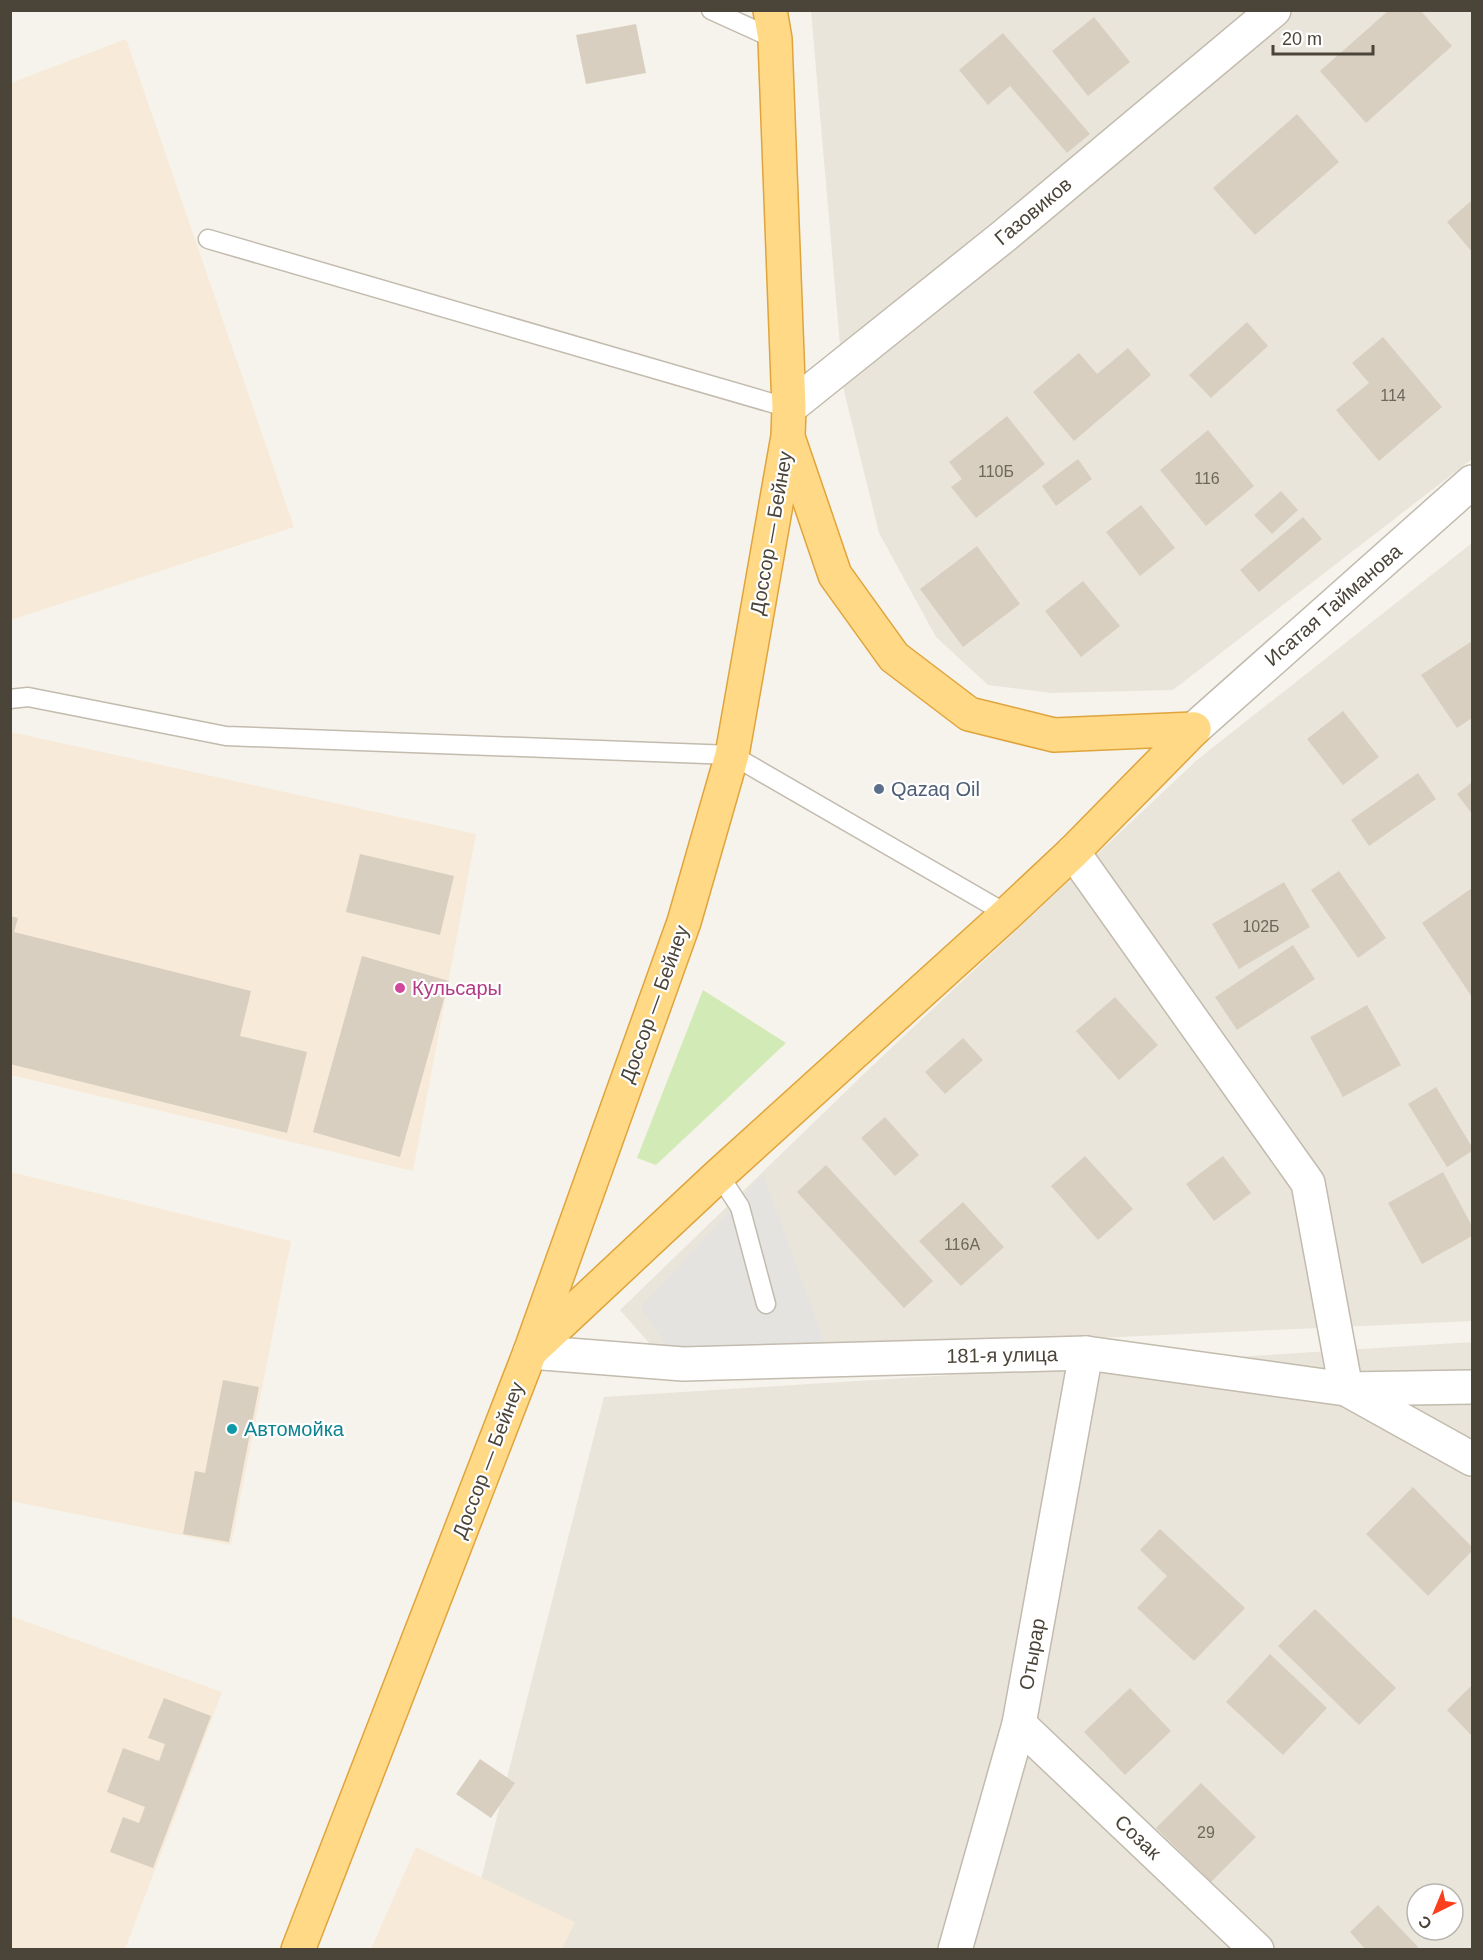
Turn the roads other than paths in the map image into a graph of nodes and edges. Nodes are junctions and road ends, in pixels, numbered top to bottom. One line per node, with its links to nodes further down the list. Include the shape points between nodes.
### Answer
1 (711, 10): 3 (lane)
2 (1274, 10): 5 (street, Газовиков)
3 (772, 25): 5 (highway, Доссор — Бейнеу)
4 (208, 239): 5 (lane)
5 (788, 422): 8 (highway, via 835,575 894,657 969,714 1054,735); 9 (highway, Доссор — Бейнеу)
6 (1472, 485): 8 (street, Исатая Тайманова)
7 (10, 699): 9 (lane, via 28,697 226,736)
8 (1194, 729): 10 (highway)
9 (732, 755): 11 (lane); 14 (highway, Доссор — Бейнеу, via 684,922)
10 (1073, 852): 11 (highway); 17 (street, via 1308,1183)
11 (1008, 914): 12 (highway)
12 (719, 1175): 13 (lane, via 740,1207); 14 (highway)
13 (766, 1304)
14 (530, 1352): 15 (street, 181-я улица, via 683,1364); 20 (highway, Доссор — Бейнеу)
15 (1086, 1353): 17 (street, 181-я улица); 19 (street, Отырар)
16 (1473, 1387): 17 (street, 181-я улица)
17 (1346, 1389): 18 (street)
18 (1473, 1459)
19 (1019, 1724): 21 (street, Отырар); 22 (street, Созак)
20 (298, 1950)
21 (955, 1950)
22 (1257, 1950)

